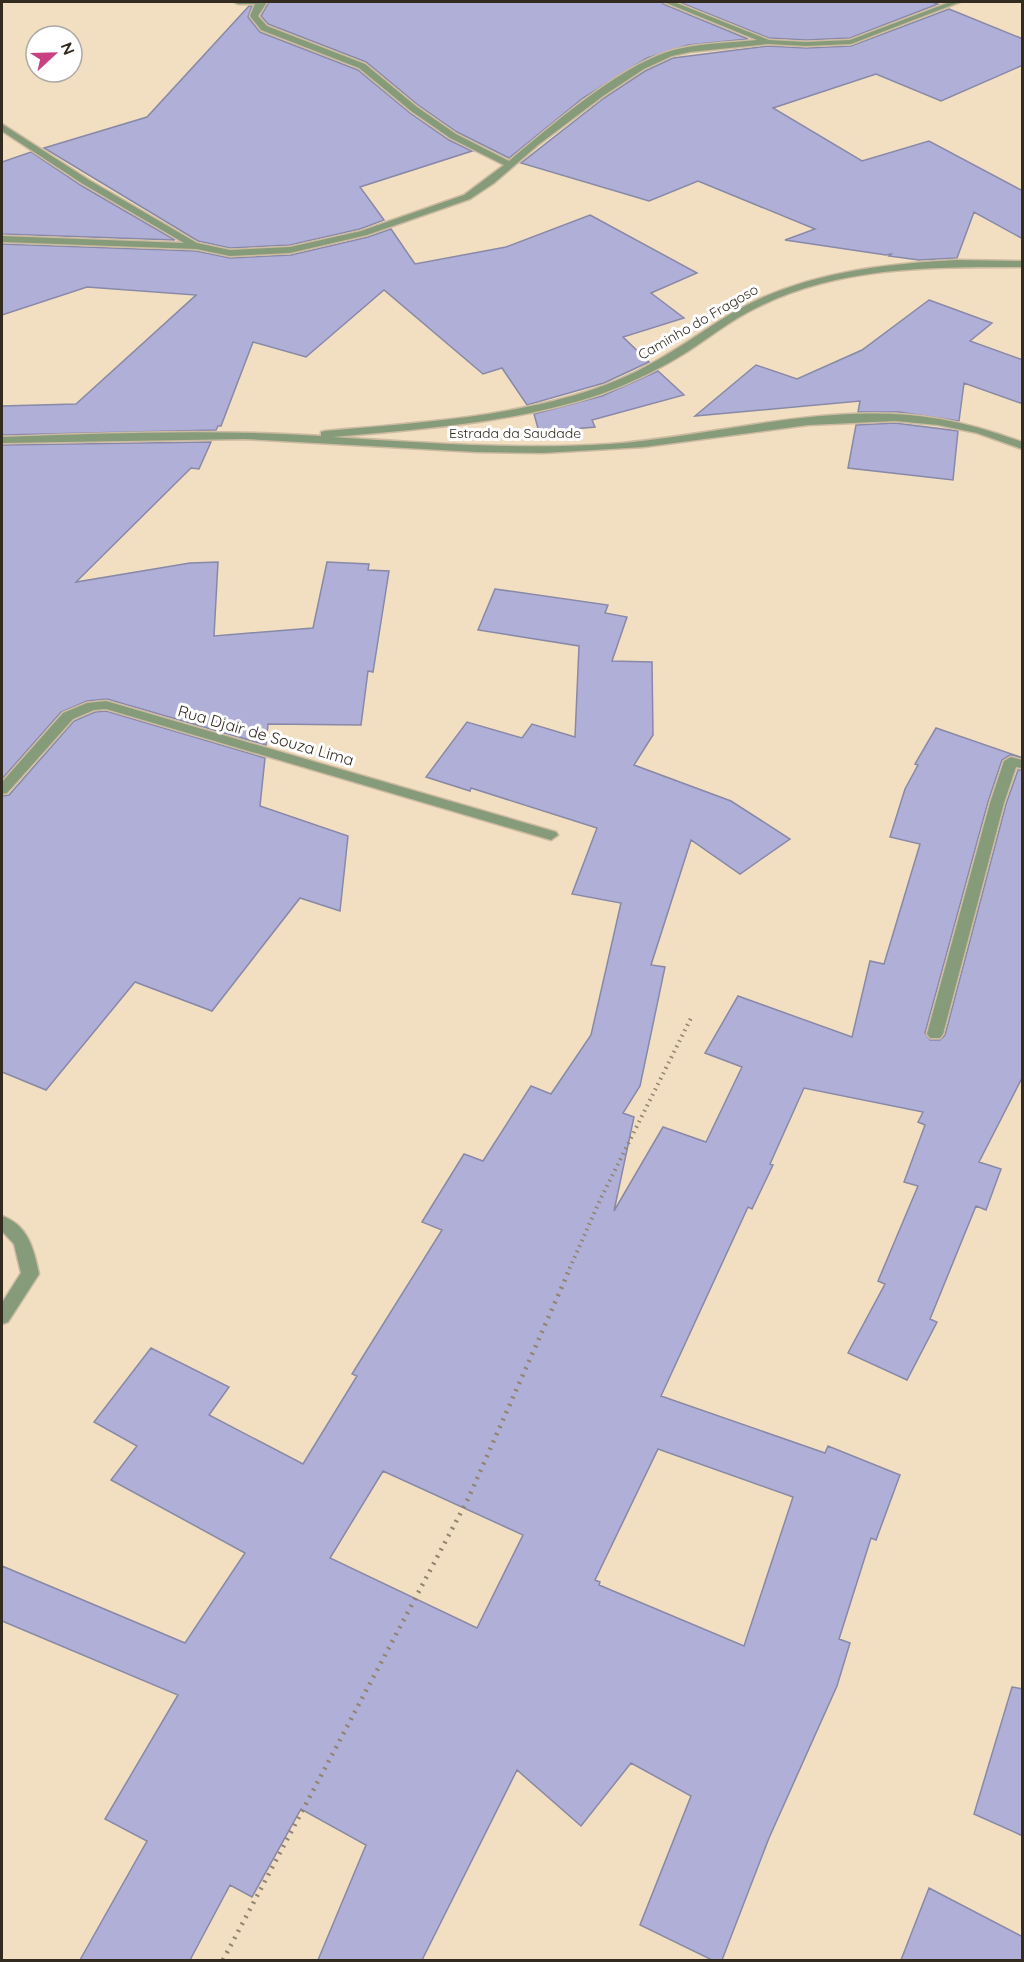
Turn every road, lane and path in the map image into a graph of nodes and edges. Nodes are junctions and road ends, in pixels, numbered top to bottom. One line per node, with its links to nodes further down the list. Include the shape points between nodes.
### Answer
1 (238, 2): 2 (street)
2 (258, 2)
3 (263, 2): 8 (street, via 254,16 264,28 362,66 453,136)
4 (668, 2): 6 (street)
5 (956, 2): 6 (street, via 851,42)
6 (768, 42): 8 (street, via 690,49 641,67)
7 (2, 127): 10 (street)
8 (509, 164): 10 (street, via 467,197 364,233 290,250 230,253)
9 (2, 239): 10 (street)
10 (196, 246)
11 (1023, 264): 12 (street, Caminho do Fragoso, via 923,266 824,280 753,305 659,364 596,391 486,416)
12 (283, 437): 13 (street, Estrada da Saudade, via 152,434); 14 (street, Estrada da Saudade, via 456,449 544,450 620,446 799,422 871,418 946,422)
13 (2, 440)
14 (1023, 446)
15 (1023, 764): 19 (street, via 1011,761 1007,772)
16 (2, 790): 17 (street, Rua Djair de Souza Lima, via 68,716 106,705)
17 (551, 835)
18 (692, 1016): 22 (path, via 601,1198 468,1499)
19 (935, 1034)
20 (2, 1223): 21 (street, via 10,1226 23,1242 30,1274)
21 (2, 1317)
22 (223, 1960)

